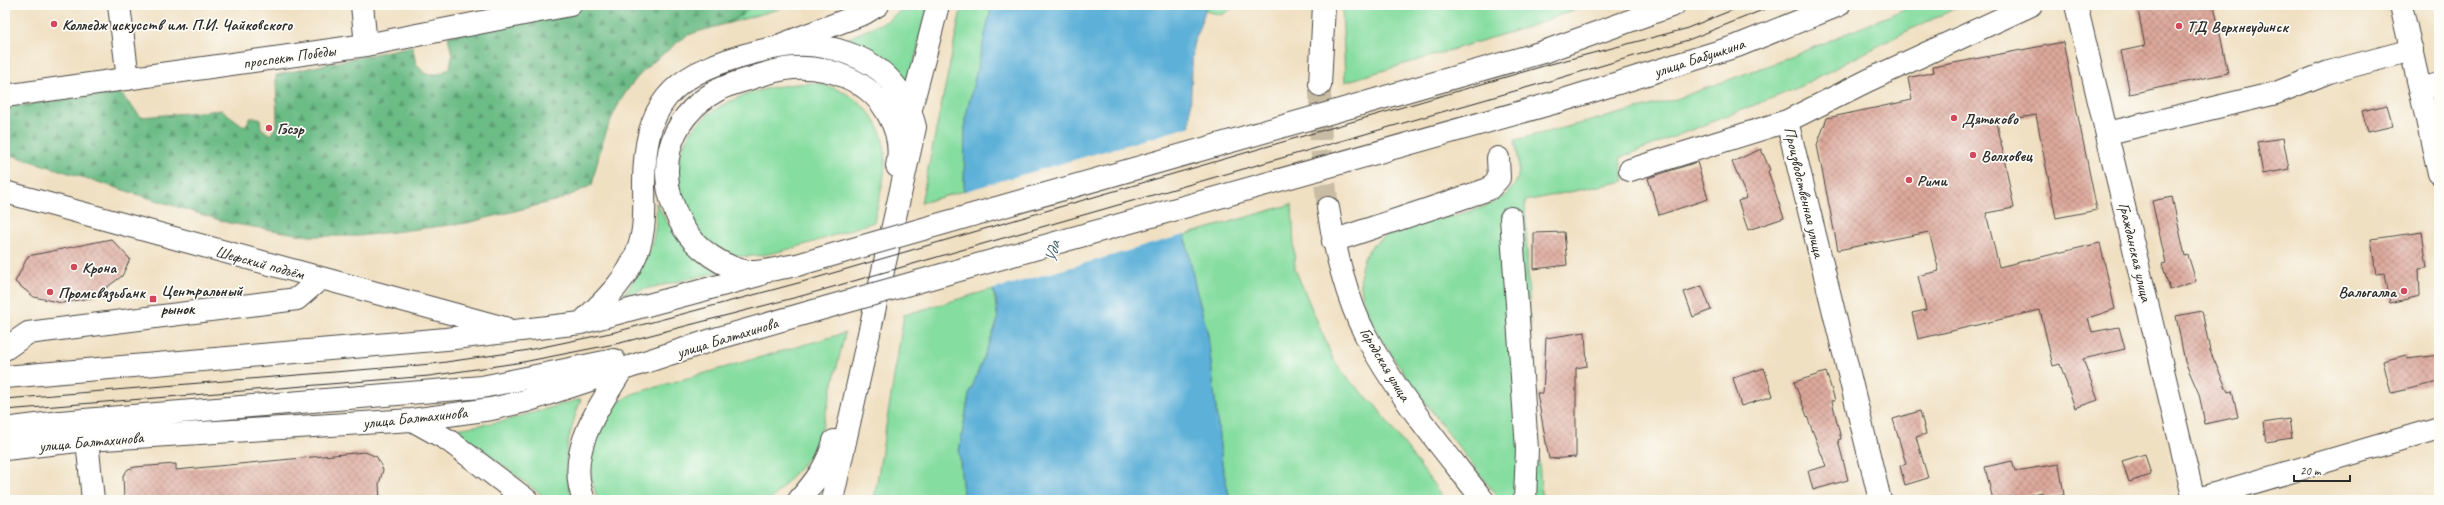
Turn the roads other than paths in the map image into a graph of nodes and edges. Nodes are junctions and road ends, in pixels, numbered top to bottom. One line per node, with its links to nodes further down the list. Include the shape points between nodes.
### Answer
1 (120, 5): 16 (main road)
2 (362, 5): 13 (main road)
3 (570, 5): 13 (main road, проспект Победы)
4 (878, 5): 14 (main road, via 858,16)
5 (938, 5): 20 (main road)
6 (942, 5): 20 (main road)
7 (1324, 5): 17 (main road)
8 (1674, 5): 31 (main road, bridge, via 1543,52)
9 (1838, 5): 33 (main road, улица Бабушкина, bridge, via 1737,46 1557,102)
10 (2030, 5): 21 (main road, Производственная улица)
11 (2076, 5): 22 (main road, Гражданская улица)
12 (2401, 5): 15 (main road)
13 (366, 44): 16 (main road, проспект Победы)
14 (778, 45): 20 (main road, via 821,46 858,56 887,76 900,90); 34 (main road, via 711,65 691,75 659,107 650,126 646,144 644,210 639,247 609,297)
15 (2412, 50): 18 (main road); 22 (main road, via 2329,72 2276,94)
16 (128, 79): 19 (main road, проспект Победы)
17 (1320, 85)
18 (2430, 86): 26 (main road)
19 (5, 96)
20 (913, 118): 23 (main road); 49 (main road)
21 (1787, 121): 25 (main road); 52 (main road, Производственная улица)
22 (2108, 133): 53 (main road, Гражданская улица)
23 (900, 153): 31 (main road, via 893,123 884,106 863,86 828,71 802,68 771,72 719,89 692,109 672,138 667,156 666,177 669,195 687,234 702,248 732,267 750,272); 48 (main road, via 830,458 812,486)
24 (1498, 158): 30 (main road, via 1499,178 1490,189)
25 (1630, 170)
26 (2439, 173)
27 (5, 192): 32 (main road, Шефский подъём)
28 (1328, 208): 30 (main road, Городская улица)
29 (1511, 218): 51 (main road, via 1527,449)
30 (1333, 241): 50 (main road, Городская улица, via 1366,336 1413,410)
31 (797, 265): 34 (main road)
32 (320, 279): 35 (main road, Шефский подъём); 37 (main road, via 297,300 28,333)
33 (810, 312): 36 (main road, улица Балтахинова)
34 (581, 323): 35 (main road)
35 (516, 331): 39 (main road)
36 (715, 339): 38 (main road, улица Балтахинова); 42 (main road, via 482,387 60,422)
37 (5, 349)
38 (621, 371): 40 (main road, улица Балтахинова, via 526,401 491,409); 47 (main road, via 583,438 579,471)
39 (5, 377)
40 (412, 420): 43 (main road, улица Балтахинова); 46 (main road, via 448,440)
41 (2439, 428): 53 (main road)
42 (5, 429)
43 (87, 440): 44 (main road, улица Балтахинова); 45 (main road)
44 (5, 448)
45 (93, 500)
46 (527, 500)
47 (584, 500)
48 (798, 500)
49 (832, 500)
50 (1483, 500)
51 (1525, 500)
52 (1880, 500)
53 (2194, 500)

